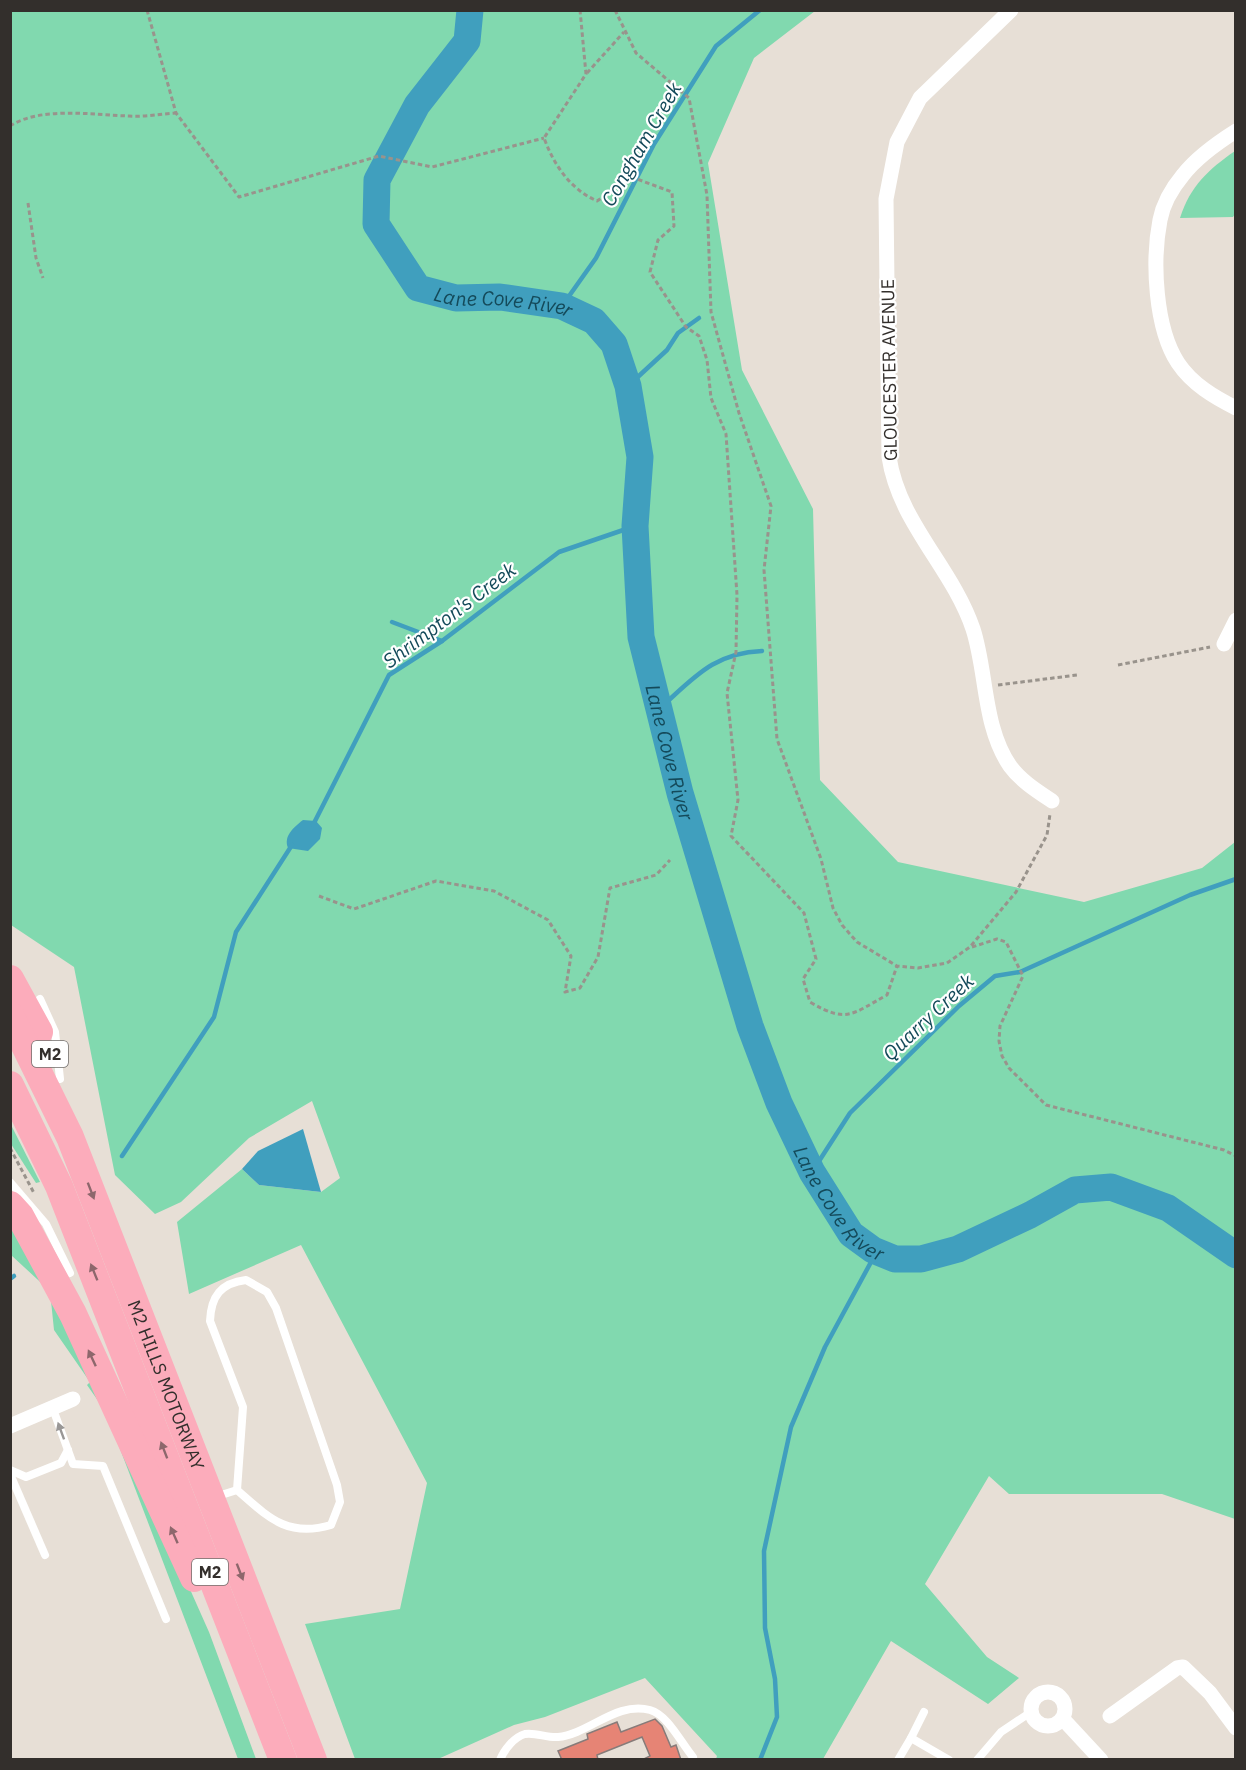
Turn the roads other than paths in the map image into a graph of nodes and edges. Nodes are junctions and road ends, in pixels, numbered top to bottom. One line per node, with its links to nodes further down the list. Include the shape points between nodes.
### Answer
1 (1011, 10): 6 (street, GLOUCESTER AVENUE, via 920,98 897,142 886,199 889,457 902,504 973,628 995,735 1010,765)
2 (1236, 131): 3 (street, via 1182,176 1160,218 1158,249 1158,312 1169,346 1190,378)
3 (1236, 408)
4 (1236, 620): 5 (street)
5 (1224, 644)
6 (1052, 801)
7 (10, 979): 10 (highway, M2, via 45,1042)
8 (40, 999): 10 (lane, via 55,1032)
9 (10, 1015): 12 (highway, M2 HILLS MOTORWAY / M2)
10 (60, 1079): 12 (highway, M2)
11 (10, 1085): 31 (highway, M2 HILLS MOTORWAY / M2, one-way to 11, via 64,1197)
12 (70, 1137): 21 (highway, M2 HILLS MOTORWAY / M2, one-way to 21)
13 (10, 1182): 14 (lane)
14 (21, 1205): 15 (lane, via 46,1224); 31 (highway, one-way to 14, via 73,1314 20,1216)
15 (70, 1273)
16 (73, 1399): 17 (street)
17 (53, 1409): 18 (street); 19 (lane, one-way to 17)
18 (10, 1426)
19 (68, 1450): 20 (lane, via 61,1463 26,1477); 23 (lane, via 73,1464 103,1466)
20 (10, 1472): 22 (lane)
21 (224, 1494): 21 (lane, via 243,1407 210,1321 211,1306 219,1291 234,1281 246,1280 267,1292 276,1308 340,1502 331,1525 298,1530); 32 (highway, M2 HILLS MOTORWAY / M2, one-way to 32)
22 (45, 1555)
23 (166, 1619)
24 (924, 1712): 29 (lane)
25 (1031, 1712): 27 (street, via 1035,1721 1044,1726 1055,1726); 27 (street, via 1039,1694 1054,1693 1065,1704); 36 (lane, via 1000,1732)
26 (1110, 1716): 28 (street, via 1183,1667 1210,1693)
27 (1063, 1719): 37 (street)
28 (1236, 1728)
29 (911, 1738): 34 (lane); 35 (lane)
30 (693, 1757): 33 (lane, via 666,1721 652,1711 636,1708 558,1737 525,1734 512,1742)
31 (280, 1760)
32 (312, 1760)
33 (500, 1760)
34 (898, 1760)
35 (949, 1760)
36 (977, 1760)
37 (1101, 1760)

